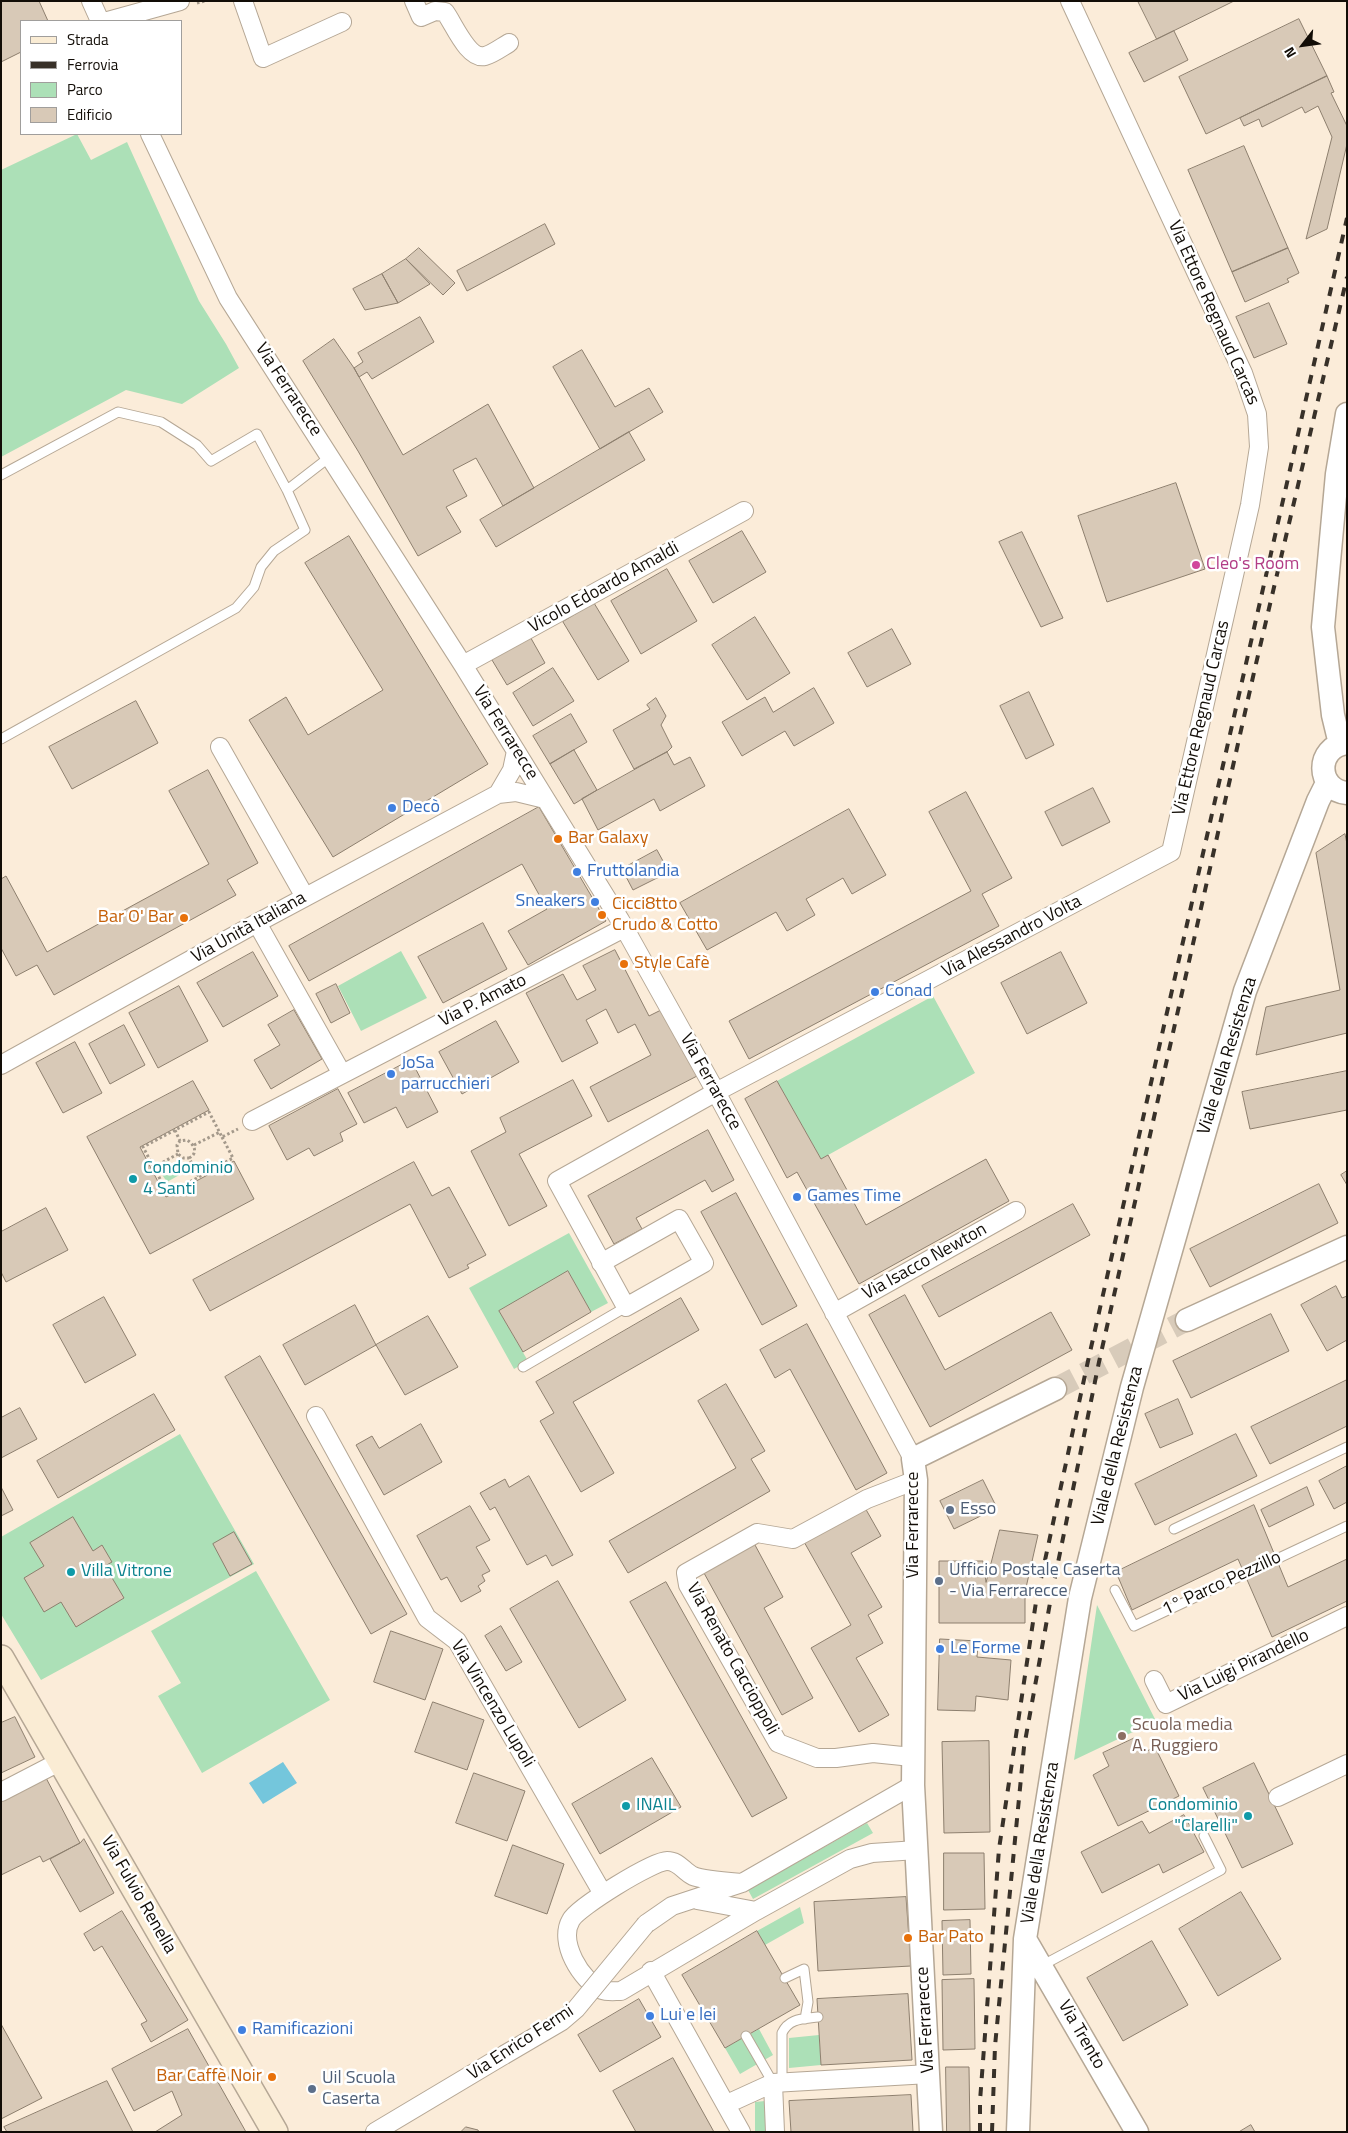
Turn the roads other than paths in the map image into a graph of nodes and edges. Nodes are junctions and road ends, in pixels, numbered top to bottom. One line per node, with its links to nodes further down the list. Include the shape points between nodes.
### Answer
1 (91, 1): 6 (street)
2 (180, 1): 7 (street)
3 (243, 1): 8 (street, via 263,58)
4 (414, 1): 9 (street, via 421,17 435,11 445,12 474,54 486,56)
5 (1070, 1): 24 (street, Via Ettore Regnaud Carcas, via 1244,373 1257,414 1259,447 1250,505 1171,852)
6 (100, 20)
7 (112, 20)
8 (342, 22)
9 (509, 43)
10 (150, 135): 12 (street, Via Ferrarecce, via 228,298)
11 (1347, 414): 18 (street, via 1337,474 1323,627 1333,715)
12 (331, 456): 14 (lane); 16 (street, Via Ferrarecce)
13 (1, 475): 14 (lane, via 118,412 161,422 197,445 211,461 258,434)
14 (287, 490): 17 (lane, via 305,530 274,551 254,586 236,608)
15 (744, 512): 16 (street, Vicolo Edoardo Amaldi)
16 (463, 665): 20 (street, Via Ferrarecce)
17 (1, 739)
18 (1343, 744): 21 (street, via 1333,748 1324,760 1324,776)
19 (220, 746): 25 (street)
20 (516, 751): 22 (street, via 512,770); 23 (street, Via Ferrarecce)
21 (1337, 788): 63 (street, Viale della Resistenza, via 1318,801 1245,991 1132,1387 1080,1598)
22 (498, 794): 23 (street, Via Unità Italiana, via 516,792); 25 (street, Via Unità Italiana)
23 (545, 799): 27 (street, Via Ferrarecce)
24 (1149, 865): 30 (street, Via Alessandro Volta)
25 (305, 897): 26 (street, Via Unità Italiana)
26 (257, 923): 28 (street, Via Unità Italiana); 29 (street)
27 (624, 928): 29 (street, Via P. Amato); 30 (street, Via Ferrarecce)
28 (1, 1065)
29 (342, 1074): 31 (street, Via P. Amato)
30 (716, 1092): 34 (street, Via Alessandro Volta, via 556,1181); 36 (street, Via Ferrarecce)
31 (252, 1121)
32 (1016, 1211): 36 (street, Via Isacco Newton)
33 (1347, 1247): 37 (street)
34 (602, 1263): 35 (street); 35 (street, via 679,1220 704,1263)
35 (626, 1307): 38 (lane)
36 (834, 1313): 42 (street, Via Ferrarecce)
37 (1187, 1320)
38 (523, 1367)
39 (1055, 1389): 42 (street)
40 (316, 1416): 59 (street, Via Vincenzo Lupoli, via 427,1618 457,1641)
41 (1347, 1447): 44 (lane)
42 (914, 1470): 49 (street, Via Ferrarecce); 49 (street, Via Renato Caccioppoli, via 793,1540 756,1533 686,1573 688,1585 778,1743 817,1758 873,1753)
43 (1347, 1526): 45 (lane, 1° Parco Pezzillo, via 1134,1626)
44 (1174, 1529)
45 (1115, 1590)
46 (1347, 1616): 48 (street, Via Luigi Pirandello, via 1166,1704)
47 (1, 1658): 50 (main road, Via Fulvio Renella)
48 (1154, 1680)
49 (912, 1757): 52 (street, Via Ferrarecce)
50 (60, 1761): 53 (street); 73 (main road, Via Fulvio Renella)
51 (1347, 1764): 54 (street)
52 (913, 1786): 56 (street, Via Ferrarecce); 58 (street, Via Enrico Fermi)
53 (1, 1792)
54 (1278, 1797)
55 (1204, 1836): 64 (lane, via 1220,1870)
56 (917, 1850): 62 (street, via 872,1853 850,1860); 70 (street, Via Ferrarecce)
57 (693, 1876): 58 (street); 59 (street, via 680,1864 666,1860); 61 (street, via 685,1893)
58 (742, 1883): 60 (street, Via Enrico Fermi); 62 (street, via 741,1900)
59 (603, 1894): 65 (street, via 579,1910 570,1921 567,1941 576,1965 587,1980 603,1990 620,1991)
60 (695, 1899): 61 (street, Via Enrico Fermi); 62 (street, Via Enrico Fermi)
61 (672, 1906): 74 (street, Via Enrico Fermi, bridge, via 646,1924 576,2009 562,2021)
62 (756, 1910): 65 (street)
63 (1025, 1939): 64 (street, Via Trento); 78 (street, Viale della Resistenza)
64 (1041, 1966): 79 (street, Via Trento)
65 (651, 1971): 72 (street)
66 (784, 1978): 68 (lane, via 804,1968 808,2002)
67 (818, 2017): 68 (lane)
68 (805, 2018): 71 (lane, via 786,2025 782,2033)
69 (746, 2036): 71 (lane)
70 (929, 2074): 71 (street); 77 (street, Via Ferrarecce)
71 (778, 2083): 72 (street); 76 (street)
72 (727, 2104): 75 (street)
73 (275, 2132)
74 (375, 2132)
75 (741, 2132)
76 (775, 2132)
77 (931, 2132)
78 (1018, 2132)
79 (1137, 2132)

